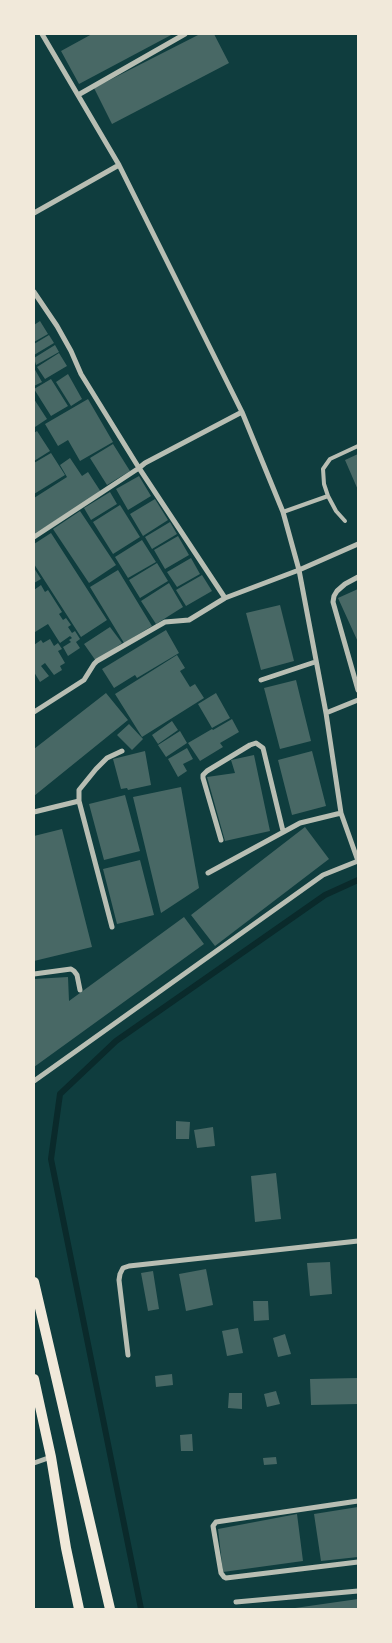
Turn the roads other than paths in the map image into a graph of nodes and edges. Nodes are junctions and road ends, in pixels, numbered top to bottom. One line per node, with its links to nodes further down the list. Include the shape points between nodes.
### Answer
1 (42, 34): 3 (street)
2 (185, 34): 3 (street)
3 (78, 95): 4 (street)
4 (119, 165): 5 (street); 7 (street)
5 (34, 214)
6 (34, 292): 9 (street, via 58,326 81,374)
7 (242, 412): 9 (street); 11 (street)
8 (358, 446): 10 (lane, via 330,459 323,469)
9 (139, 468): 13 (street); 17 (street)
10 (328, 496): 11 (lane); 12 (lane)
11 (283, 512): 15 (street)
12 (345, 521)
13 (34, 537)
14 (358, 544): 15 (street)
15 (299, 570): 17 (street); 18 (street)
16 (358, 577): 20 (street, via 337,591 334,602)
17 (225, 598): 22 (street, via 189,620 165,622 97,661 84,680)
18 (315, 662): 19 (street); 23 (street)
19 (261, 680)
20 (358, 690)
21 (358, 700): 23 (street)
22 (34, 712)
23 (326, 713): 27 (street)
24 (122, 751): 25 (street, via 107,758 96,769 80,790)
25 (79, 801): 26 (street); 32 (street)
26 (34, 812)
27 (341, 812): 28 (street, via 300,823); 30 (street)
28 (284, 832): 29 (street, via 263,748 256,743 203,775); 31 (street)
29 (221, 840)
30 (358, 861): 35 (street, via 323,875)
31 (208, 873)
32 (112, 927)
33 (34, 974): 34 (street, via 70,969 76,974)
34 (80, 990)
35 (34, 1081)
36 (358, 1242): 38 (street, via 123,1268 119,1280)
37 (34, 1282): 47 (main road)
38 (128, 1355)
39 (34, 1379): 40 (main road)
40 (52, 1457): 41 (street); 46 (main road)
41 (34, 1463)
42 (358, 1501): 43 (street, via 216,1522 213,1526 224,1577)
43 (358, 1562)
44 (358, 1590): 45 (street)
45 (236, 1602)
46 (79, 1609)
47 (110, 1609)

